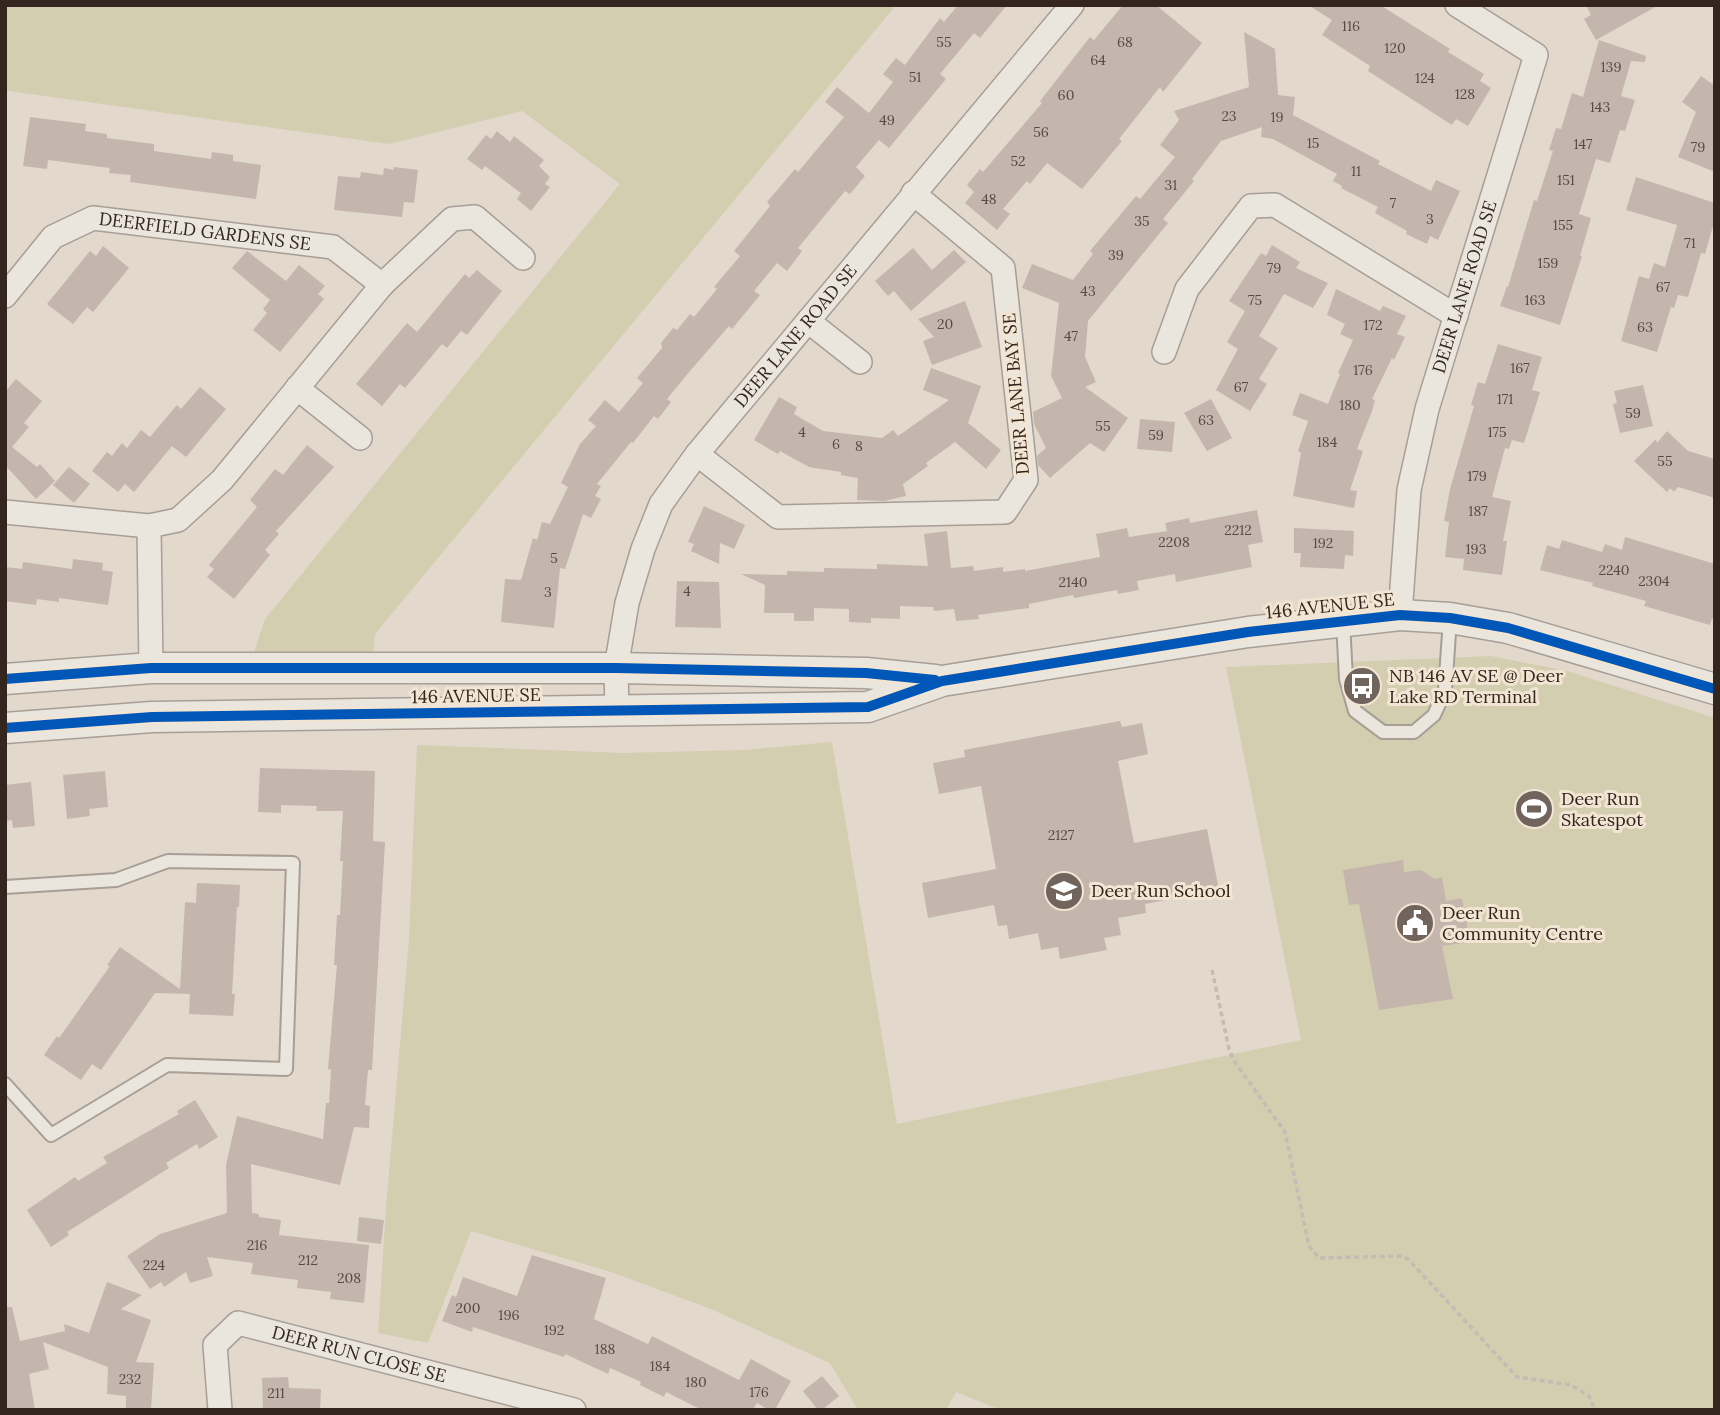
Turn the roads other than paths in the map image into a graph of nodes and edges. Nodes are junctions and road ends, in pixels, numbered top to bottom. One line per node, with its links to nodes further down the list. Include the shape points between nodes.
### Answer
1 (1072, 5): 3 (street, DEER LANE ROAD SE)
2 (1457, 5): 7 (street, DEER LANE ROAD SE, via 1536,55)
3 (913, 193): 8 (street, DEER LANE ROAD SE); 13 (street, DEER LANE BAY SE, via 1003,268 1026,480 1005,512 778,517)
4 (523, 258): 5 (street, via 475,217 452,219)
5 (382, 285): 6 (street, DEERFIELD GARDENS SE, via 333,247 93,218 53,237); 11 (street)
6 (5, 296)
7 (1456, 316): 9 (street, via 1275,205 1251,206 1187,289); 16 (street, DEER LANE ROAD SE, via 1409,490)
8 (808, 321): 10 (street); 13 (street, DEER LANE ROAD SE)
9 (1164, 352)
10 (860, 362)
11 (298, 388): 12 (street); 15 (street, via 222,480 178,520)
12 (360, 438)
13 (697, 454): 20 (street, DEER LANE ROAD SE, via 661,504 643,550 627,603)
14 (5, 512): 15 (street)
15 (149, 526): 19 (street)
16 (1400, 615): 17 (street, 146 AVENUE SE); 18 (street, 146 AVENUE SE)
17 (1450, 618): 18 (lane, via 1445,691 1434,715 1413,732 1383,732 1355,711 1346,679); 23 (street, 146 AVENUE SE, via 1508,628)
18 (1342, 620): 22 (street, 146 AVENUE SE)
19 (150, 668): 20 (street, 146 AVENUE SE); 21 (street, 146 AVENUE SE)
20 (616, 668): 22 (street, 146 AVENUE SE, via 866,673); 24 (street, DEER LANE ROAD SE)
21 (5, 678)
22 (942, 681): 24 (street, 146 AVENUE SE, via 868,707)
23 (1715, 689)
24 (617, 712): 25 (street, 146 AVENUE SE, via 152,717)
25 (5, 728)
26 (5, 887): 27 (lane, via 116,880 168,861 293,863 286,1069 167,1065 51,1135)
27 (5, 1084)
28 (220, 1410): 29 (street, DEER RUN CLOSE SE, via 215,1345 238,1323)
29 (574, 1410)

